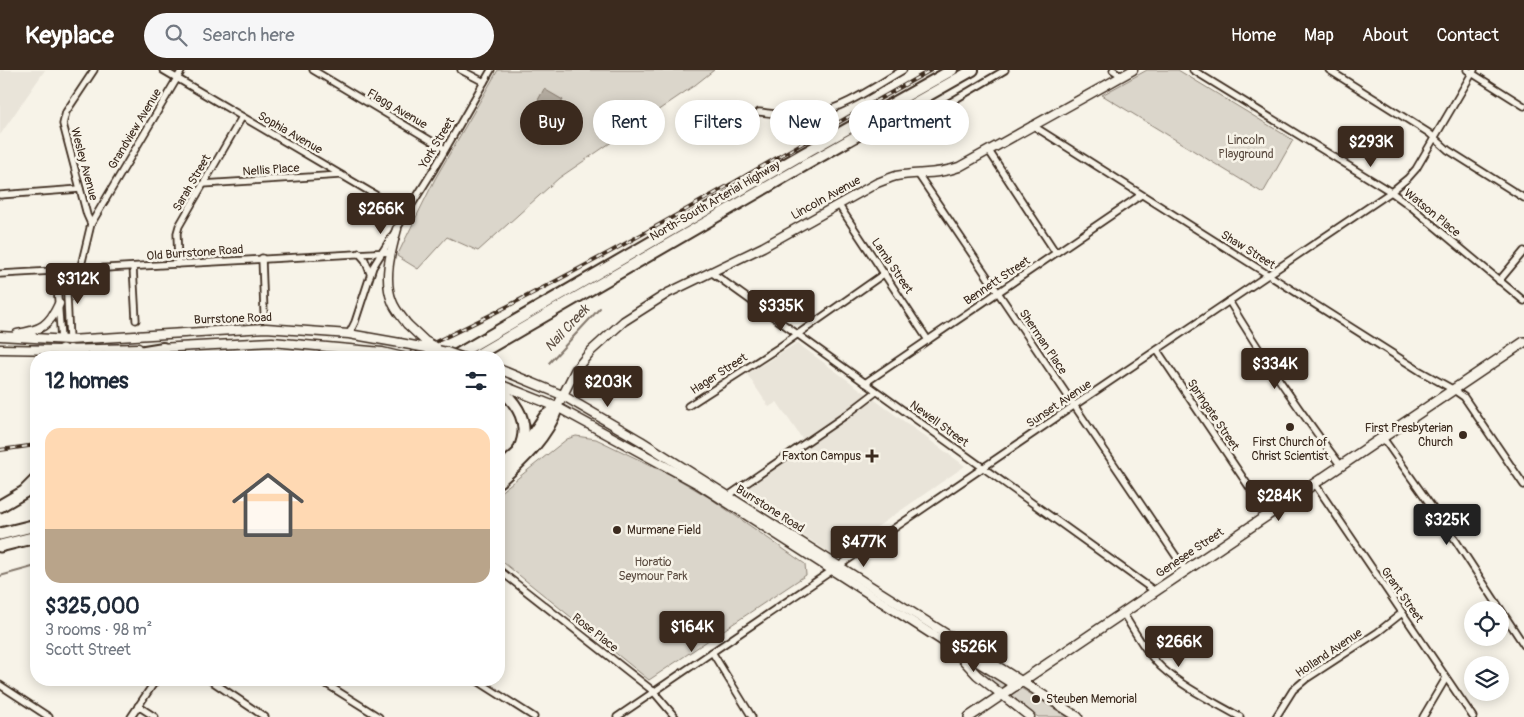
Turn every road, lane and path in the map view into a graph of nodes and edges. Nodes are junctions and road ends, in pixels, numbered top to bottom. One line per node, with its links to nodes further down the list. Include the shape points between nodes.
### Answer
1 (94, 70): 30 (street, Wesley Avenue, via 66,112 63,124)
2 (163, 70): 17 (street, Sophia Avenue)
3 (182, 70): 17 (street, Grandview Avenue)
4 (313, 70): 25 (street, Flagg Avenue)
5 (460, 70): 18 (street)
6 (491, 70): 18 (street, York Street)
7 (903, 70): 21 (street, via 829,110 785,115)
8 (952, 70): 75 (highway, North-South Arterial Highway)
9 (974, 70): 76 (highway, North-South Arterial Highway)
10 (1005, 70): 19 (street)
11 (1113, 70): 16 (street)
12 (1132, 70): 16 (street, Lincoln Avenue)
13 (1194, 70): 31 (street, Watson Place)
14 (1329, 70): 24 (street)
15 (1471, 71): 20 (street); 24 (street, Sunset Avenue)
16 (1122, 76): 23 (street, Lincoln Avenue)
17 (177, 78): 22 (street, Sophia Avenue); 37 (street, Grandview Avenue)
18 (484, 82): 25 (street, York Street)
19 (955, 100)
20 (1524, 106)
21 (760, 112)
22 (242, 117): 28 (street, Sophia Avenue); 29 (street, Sarah Street)
23 (1032, 125): 26 (street, Lincoln Avenue); 33 (street, Shaw Street)
24 (1434, 138): 31 (street, Sunset Avenue, via 1416,169); 34 (street)
25 (445, 149): 36 (street, York Street)
26 (989, 151): 27 (street, Lincoln Avenue, via 949,171); 43 (street)
27 (918, 174): 35 (street, Lincoln Avenue, via 896,176 877,183); 56 (street, Sherman Place)
28 (340, 175): 29 (street, Nellis Place); 36 (street, Sophia Avenue)
29 (203, 184): 45 (street, Sarah Street, via 179,226)
30 (80, 189): 32 (street); 37 (street, Wesley Avenue)
31 (1391, 192): 54 (street, Sunset Avenue); 55 (street, Watson Place)
32 (0, 195)
33 (1141, 195): 43 (street, Bennett Street); 54 (street, Shaw Street)
34 (1524, 198)
35 (838, 204): 50 (street, Lincoln Avenue, via 763,247); 51 (street, Lamb Street)
36 (406, 213): 38 (street, York Street)
37 (91, 224): 47 (street)
38 (397, 229): 40 (street, York Street); 41 (street)
39 (1524, 251): 55 (street)
40 (382, 252): 41 (street, Old Burrstone Road); 42 (street, Old Burrstone Road); 53 (street, York Street)
41 (391, 252): 74 (street, bridge, via 388,282 392,301 407,324 425,341)
42 (359, 253): 44 (street, Old Burrstone Road); 53 (street)
43 (1056, 253): 56 (street, Bennett Street)
44 (262, 258): 45 (street, Old Burrstone Road); 60 (street)
45 (178, 264): 46 (street, Old Burrstone Road)
46 (133, 266): 47 (street, Old Burrstone Road); 61 (street)
47 (80, 270): 48 (street, Old Burrstone Road)
48 (66, 271): 49 (street, Old Burrstone Road); 68 (street)
49 (56, 272): 52 (street, Old Burrstone Road); 59 (street)
50 (711, 272): 63 (street, Newell Street); 83 (street, Lincoln Avenue, via 668,293 624,321 591,351 576,369)
51 (885, 273): 63 (street, Hager Street); 65 (street, Lamb Street)
52 (0, 274)
53 (370, 274): 62 (street, York Street)
54 (1269, 275): 57 (street, Sunset Avenue); 80 (street, Shaw Street)
55 (1499, 281): 58 (street, Watson Place)
56 (998, 292): 65 (street, Bennett Street); 84 (street, Sherman Place)
57 (1229, 301): 70 (street, Sunset Avenue); 90 (street)
58 (1524, 301)
59 (59, 304): 64 (street, via 44,326 34,331); 68 (street)
60 (264, 312)
61 (136, 320)
62 (349, 334): 68 (street, Burrstone Road, via 266,328); 73 (street, Burrstone Road, bridge)
63 (796, 334): 78 (street, Newell Street); 85 (street, Hager Street)
64 (2, 336): 68 (street, Burrstone Road)
65 (928, 340): 78 (street, Bennett Street)
66 (1524, 342): 80 (main road, Genesee Street)
67 (163, 348): 68 (street, Burrstone Road); 71 (highway); 72 (street, Burrstone Road, bridge, via 272,342)
68 (66, 349): 69 (street, Burrstone Road)
69 (0, 350)
70 (1157, 350): 84 (street, Sunset Avenue); 98 (street, Springate Street)
71 (145, 351)
72 (371, 351)
73 (433, 351)
74 (442, 351)
75 (456, 351)
76 (484, 351)
77 (505, 371): 83 (street, Burrstone Road)
78 (865, 383): 81 (street, Newell Street)
79 (505, 386): 86 (street, Burrstone Road)
80 (1454, 390): 87 (main road, Genesee Street); 94 (street, Shaw Street, via 1470,404)
81 (876, 392): 91 (street, Newell Street); 96 (street)
82 (505, 394): 88 (highway, via 517,405 523,424 522,440)
83 (562, 395): 86 (street, Lincoln Avenue); 96 (street, Burrstone Road, via 641,441)
84 (1075, 405): 91 (street, Sunset Avenue); 104 (street, Sherman Place)
85 (688, 406)
86 (557, 407): 88 (highway, via 545,416); 92 (highway, via 552,421 530,451); 96 (street, Burrstone Road)
87 (1383, 438): 90 (main road, Genesee Street); 110 (street)
88 (516, 455): 89 (highway)
89 (505, 465)
90 (1341, 466): 93 (main road, Genesee Street)
91 (983, 468): 103 (street, Sunset Avenue); 106 (street, Newell Street)
92 (505, 476)
93 (1315, 484): 98 (main road, Genesee Street); 108 (street, Grant Street)
94 (1524, 485)
95 (30, 486): 97 (highway)
96 (725, 498): 103 (street, Burrstone Road)
97 (0, 506)
98 (1268, 515): 104 (main road, Genesee Street)
99 (30, 526): 100 (highway)
100 (0, 534)
101 (30, 538): 102 (highway)
102 (0, 546)
103 (836, 567): 109 (street, Burrstone Road); 111 (street, Sunset Avenue); 113 (street, Burrstone Road)
104 (1186, 571): 106 (main road, Genesee Street)
105 (505, 575): 119 (street, Rose Place)
106 (1156, 592): 107 (main road, Genesee Street)
107 (1123, 613): 113 (main road, Genesee Street); 134 (street, via 1162,667)
108 (1402, 613): 112 (street, Grant Street); 135 (street, Holland Avenue, via 1306,679 1293,690)
109 (944, 642): 113 (street); 120 (street, Burrstone Road)
110 (1524, 645)
111 (712, 652): 119 (street, Sunset Avenue); 130 (street)
112 (1446, 678): 136 (street); 137 (street, Grant Street)
113 (1018, 684): 120 (main road, Genesee Street); 133 (street)
114 (0, 685): 122 (street)
115 (152, 686): 121 (street)
116 (219, 686): 125 (street)
117 (330, 686): 126 (street)
118 (485, 686): 127 (street)
119 (653, 691): 128 (street, Sunset Avenue); 129 (street, Rose Place)
120 (1001, 696): 131 (main road, Genesee Street); 132 (street, Burrstone Road)
121 (138, 706): 123 (street); 124 (street)
122 (48, 717)
123 (131, 717)
124 (155, 717)
125 (265, 717)
126 (379, 717)
127 (534, 717)
128 (616, 717)
129 (675, 717)
130 (752, 717)
131 (969, 717)
132 (1030, 717)
133 (1078, 717)
134 (1240, 717)
135 (1276, 717)
136 (1423, 717)
137 (1473, 717)

